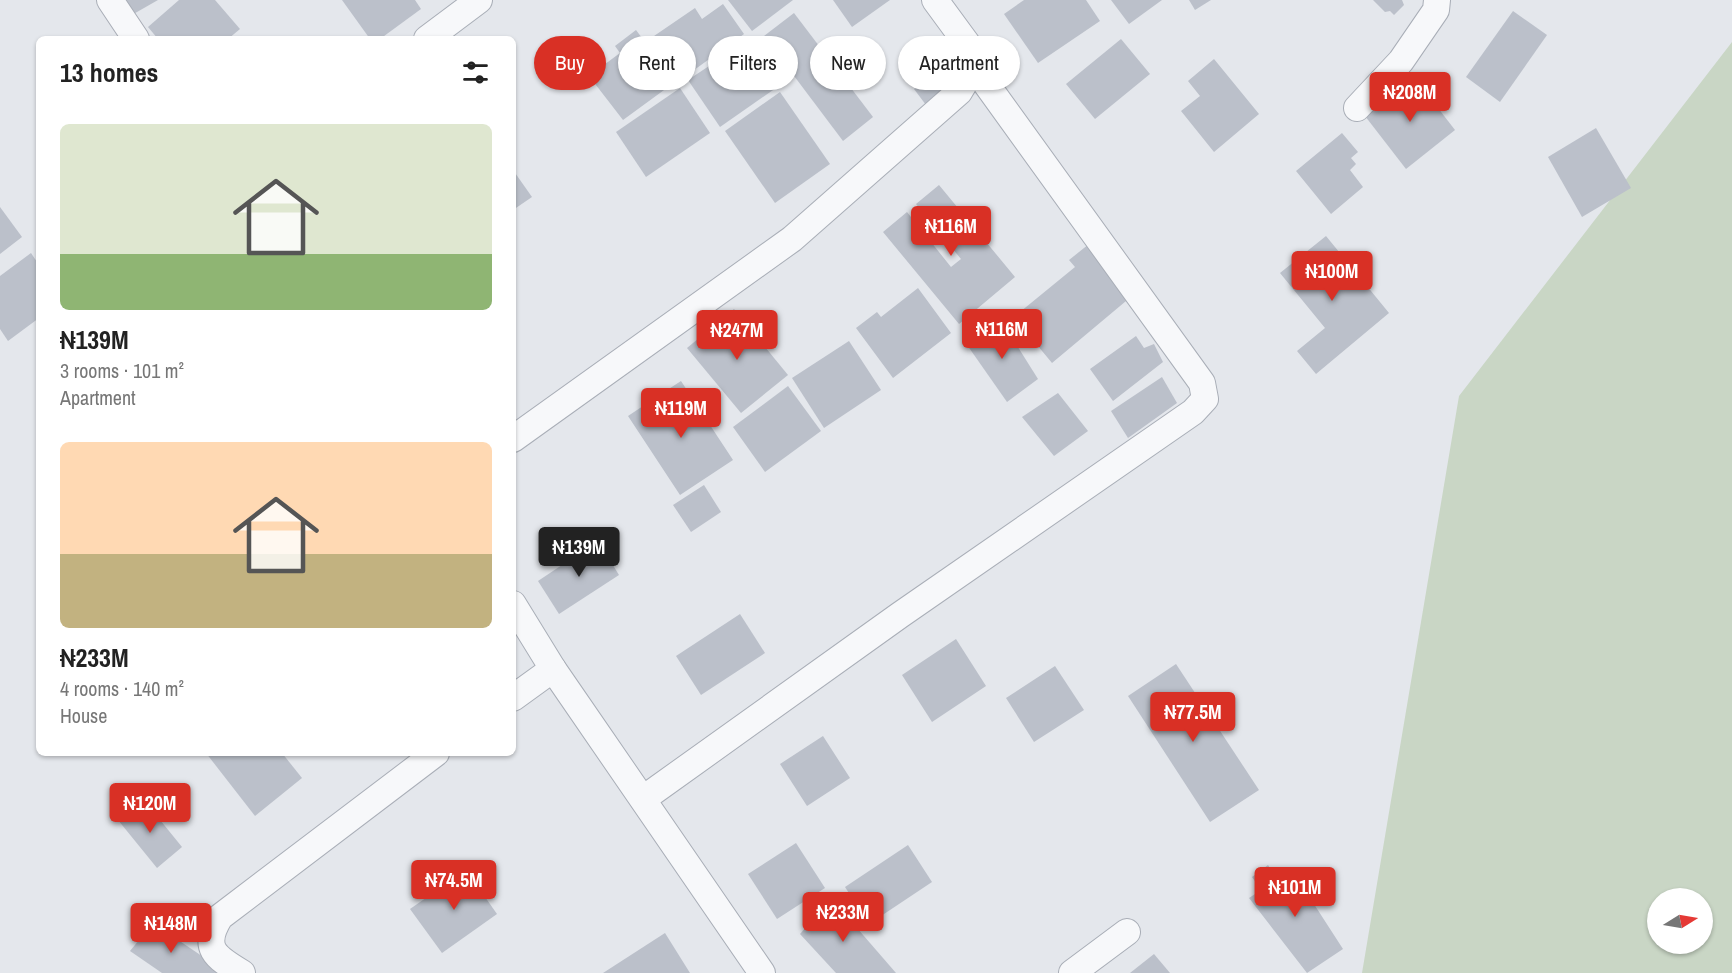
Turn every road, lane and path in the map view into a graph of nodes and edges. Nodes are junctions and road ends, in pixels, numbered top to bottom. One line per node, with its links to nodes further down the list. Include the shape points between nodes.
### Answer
1 (110, 0): 5 (street)
2 (479, 0): 6 (street)
3 (936, 0): 7 (street)
4 (1437, 0): 10 (street, via 1436,10 1401,61)
5 (134, 36)
6 (431, 36)
7 (962, 36)
8 (960, 90): 11 (street, via 792,239)
9 (991, 90): 16 (street, via 1202,383 1205,399 1193,412)
10 (1357, 108)
11 (516, 437)
12 (516, 609): 13 (street)
13 (553, 669): 14 (street); 16 (street)
14 (516, 696)
15 (431, 756): 18 (street, via 220,917 212,931 211,947 219,959)
16 (643, 799): 19 (street)
17 (1127, 932): 20 (street)
18 (242, 973)
19 (762, 973)
20 (1071, 973)

